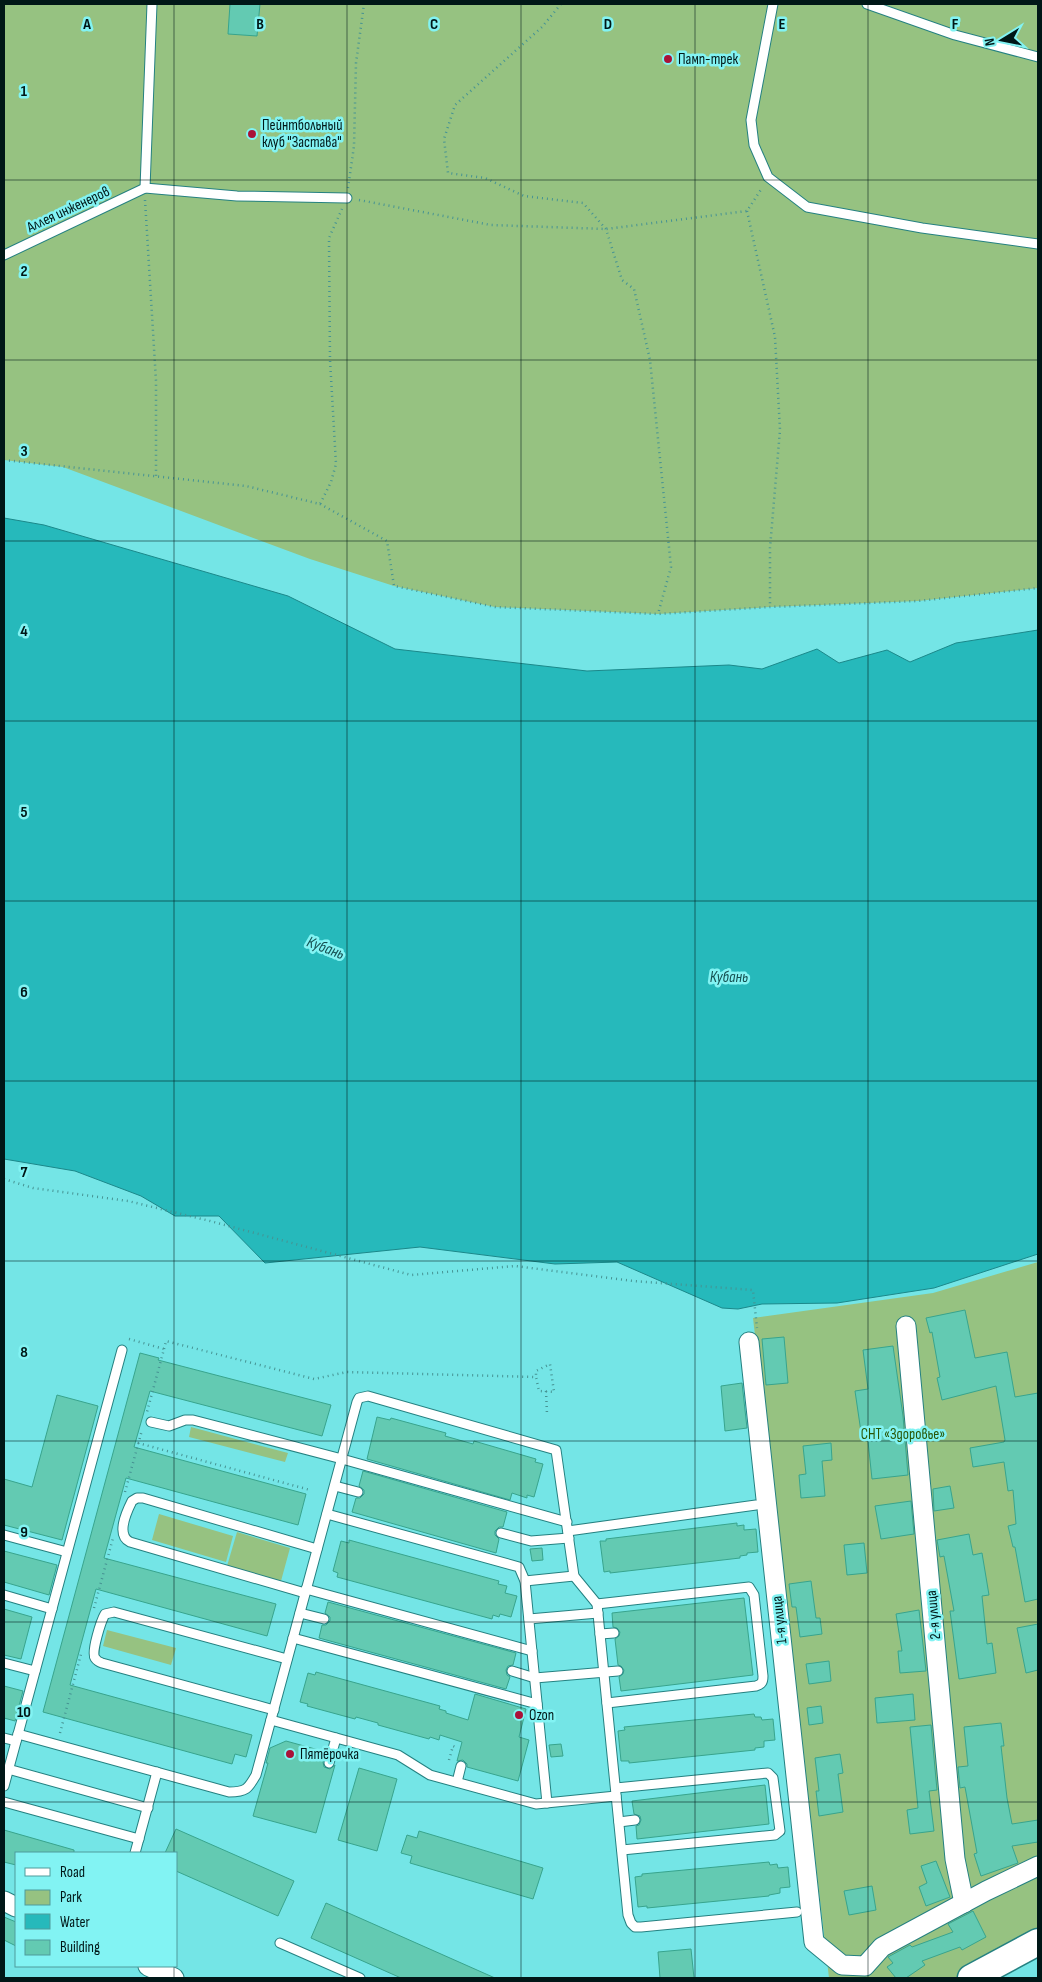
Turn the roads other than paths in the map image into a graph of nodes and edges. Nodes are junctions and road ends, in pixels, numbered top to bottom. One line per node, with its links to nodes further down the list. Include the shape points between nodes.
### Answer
1 (152, 4): 5 (lane)
2 (773, 4): 7 (lane, via 751,120 754,144 768,177 807,207 922,228)
3 (866, 4): 4 (lane, via 955,35)
4 (1038, 57)
5 (145, 188): 6 (lane, via 237,196); 8 (lane, Аллея инженеров)
6 (347, 198)
7 (1038, 244)
8 (4, 255)
9 (906, 1326): 66 (street, 2-я улица, via 955,1859)
10 (753, 1336): 71 (street, 1-я улица, via 814,1942 842,1965)
11 (122, 1350): 22 (lane)
12 (151, 1422): 13 (lane, via 169,1426 192,1420)
13 (342, 1459): 14 (lane); 18 (lane); 18 (lane, via 359,1398 368,1396 556,1450)
14 (335, 1486): 15 (lane); 17 (lane)
15 (358, 1492)
16 (756, 1505): 18 (lane)
17 (327, 1514): 21 (lane); 24 (lane, via 513,1564 519,1567)
18 (568, 1530): 19 (lane, via 531,1541); 23 (lane)
19 (501, 1533)
20 (4, 1535): 22 (lane)
21 (317, 1549): 25 (lane); 25 (lane, via 143,1498 132,1501 122,1528 125,1540 130,1542)
22 (67, 1552): 28 (lane)
23 (574, 1576): 24 (lane); 27 (lane)
24 (525, 1581): 31 (lane)
25 (306, 1591): 29 (lane); 35 (lane)
26 (4, 1595): 28 (lane)
27 (598, 1608): 31 (lane); 33 (lane); 43 (lane, via 748,1587 754,1595 763,1676 763,1681 756,1686)
28 (52, 1609): 38 (lane)
29 (300, 1613): 30 (lane); 34 (lane)
30 (324, 1619)
31 (529, 1619): 35 (lane)
32 (614, 1632): 33 (lane)
33 (600, 1634): 41 (lane)
34 (293, 1638): 36 (lane); 44 (lane)
35 (532, 1651): 42 (lane)
36 (288, 1659): 45 (lane); 45 (lane, via 114,1612 105,1614 101,1625 94,1656 102,1663)
37 (4, 1663): 38 (lane)
38 (35, 1671): 47 (lane)
39 (512, 1671): 42 (lane)
40 (618, 1672): 41 (lane)
41 (604, 1673): 42 (lane); 43 (lane)
42 (535, 1678): 44 (lane)
43 (607, 1703): 56 (lane)
44 (537, 1704): 58 (lane)
45 (274, 1710): 46 (lane)
46 (271, 1720): 49 (lane); 53 (lane, via 256,1775 249,1787 240,1792 229,1792)
47 (17, 1737): 48 (lane); 52 (lane); 53 (lane)
48 (4, 1738)
49 (336, 1738): 50 (lane); 54 (lane, via 398,1755 430,1774)
50 (329, 1763)
51 (461, 1766): 54 (lane)
52 (8, 1769): 55 (lane); 59 (lane)
53 (157, 1772): 59 (lane)
54 (457, 1782): 58 (lane, via 536,1804)
55 (4, 1786)
56 (616, 1792): 58 (lane); 61 (lane); 63 (lane, via 768,1773 773,1778 780,1831 775,1835)
57 (4, 1802): 62 (lane)
58 (547, 1803)
59 (148, 1808): 62 (lane)
60 (635, 1820): 61 (lane)
61 (619, 1822): 63 (lane)
62 (139, 1839): 64 (lane)
63 (622, 1850): 67 (lane, via 628,1915 635,1927)
64 (135, 1852)
65 (1038, 1866): 66 (street)
66 (964, 1903): 71 (street, via 882,1948)
67 (797, 1912)
68 (1038, 1942): 74 (street)
69 (280, 1943): 73 (lane)
70 (151, 1967): 72 (street)
71 (869, 1972)
72 (174, 1978)
73 (360, 1978)
74 (971, 1978)

